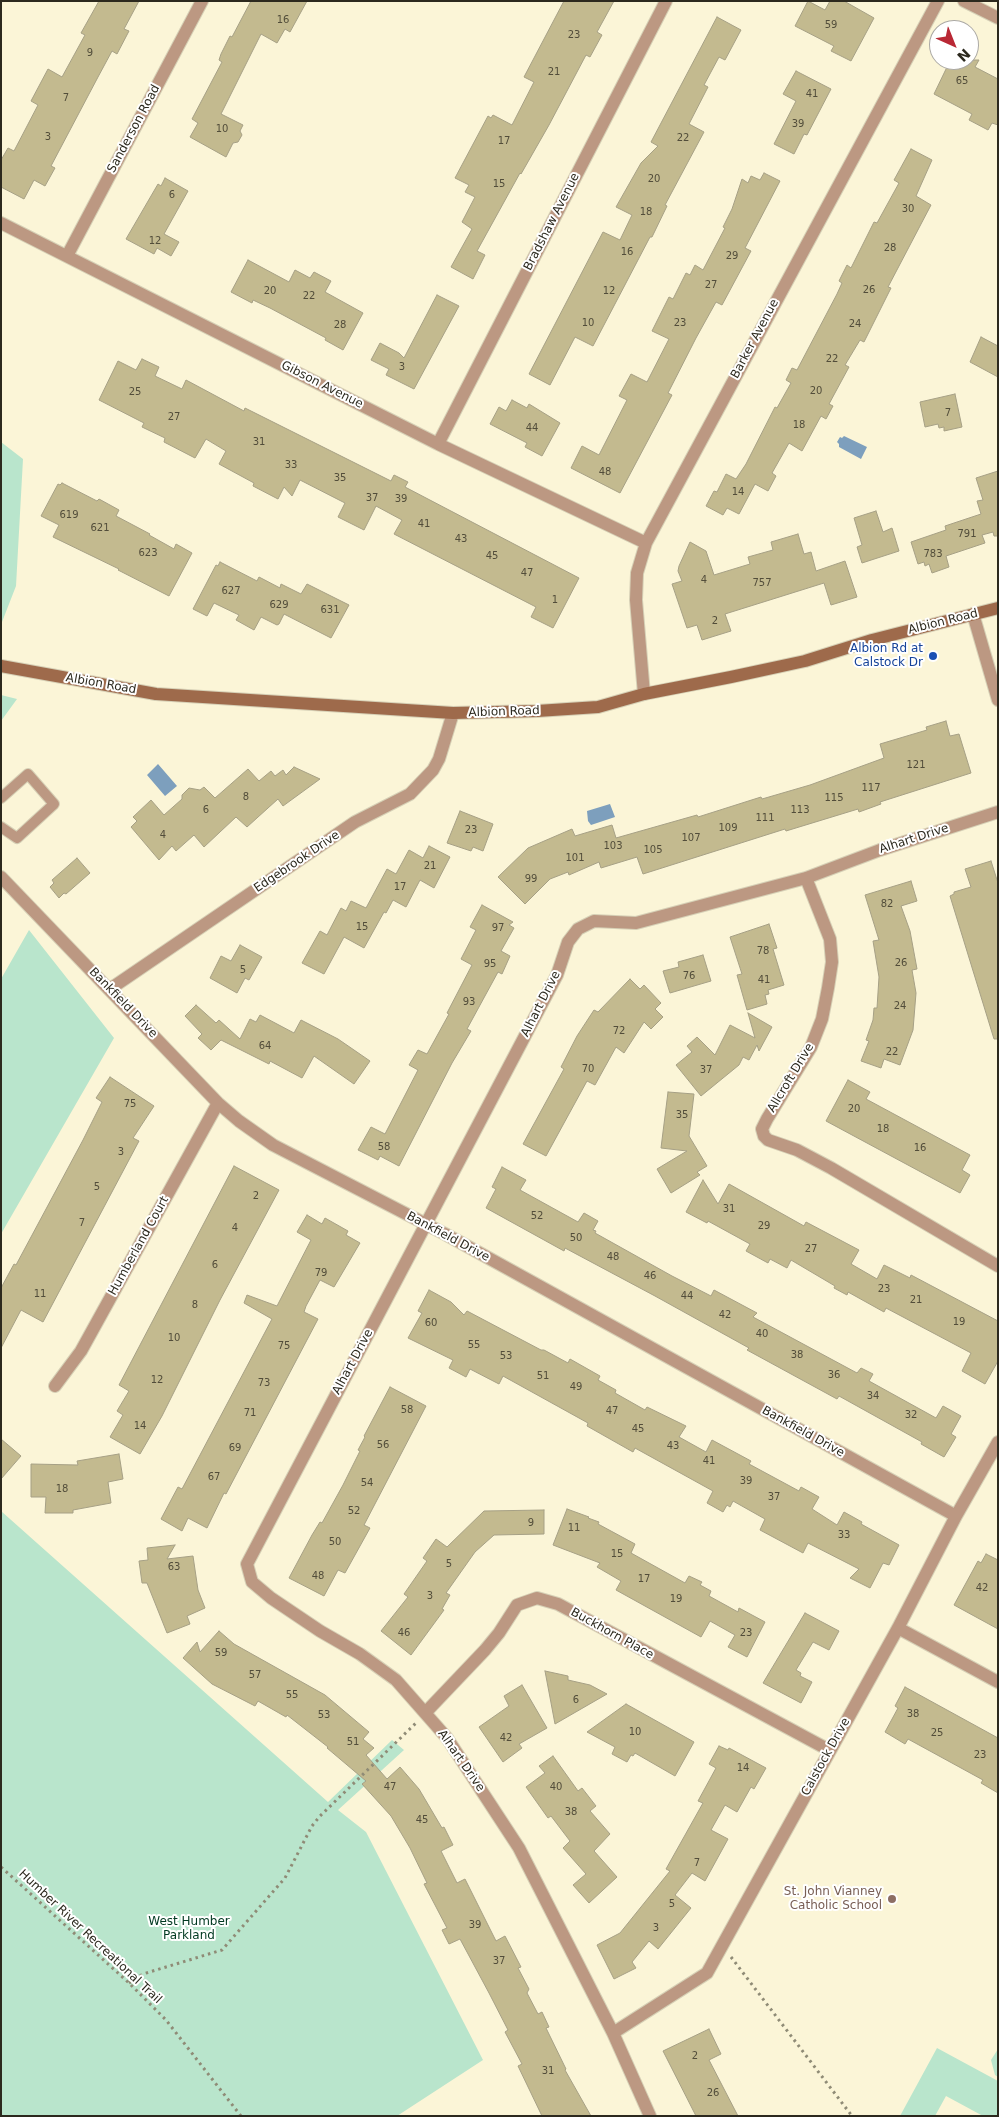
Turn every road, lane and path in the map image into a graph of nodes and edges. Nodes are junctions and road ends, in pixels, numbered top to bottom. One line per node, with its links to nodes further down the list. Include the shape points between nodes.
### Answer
1 (202, 1): 7 (street, Sanderson Road)
2 (666, 1): 8 (street, Bradshaw Avenue)
3 (938, 1): 9 (street, Barker Avenue)
4 (964, 1): 5 (street)
5 (998, 18)
6 (1, 224): 7 (street, Gibson Avenue)
7 (67, 256): 8 (street, Gibson Avenue)
8 (438, 444): 9 (street, Gibson Avenue)
9 (646, 543): 13 (street, Barker Avenue, via 637,573 636,600)
10 (998, 608): 11 (main road, Albion Road)
11 (973, 614): 13 (main road, Albion Road, via 805,661); 14 (street)
12 (1, 666): 15 (main road, Albion Road, via 156,694)
13 (644, 694): 15 (main road, Albion Road, via 598,707)
14 (998, 700)
15 (454, 714): 21 (street, Edgebrook Drive, via 440,759 410,794 356,822)
16 (1, 798): 18 (lane, via 28,774 54,804 17,838)
17 (998, 812): 20 (street, Alhart Drive)
18 (1, 827)
19 (1, 877): 21 (street, Bankfield Drive)
20 (806, 878): 23 (street, Alhart Drive, via 636,923 594,922 578,929 568,942 557,975); 24 (street, Allcroft Drive, via 830,939 832,962 828,988 822,1019 811,1047 767,1118 762,1129 764,1136 831,1168)
21 (110, 989): 22 (street, Bankfield Drive)
22 (218, 1103): 23 (street, Bankfield Drive, via 273,1145); 25 (street, Humberland Court, via 81,1350)
23 (426, 1224): 27 (street, Bankfield Drive); 30 (street, Alhart Drive, via 247,1564 252,1582 271,1598 381,1668)
24 (998, 1266)
25 (55, 1386)
26 (998, 1442): 27 (street, Calstock Drive)
27 (956, 1516): 28 (street, Calstock Drive)
28 (898, 1628): 29 (street); 32 (street, Calstock Drive)
29 (998, 1682)
30 (426, 1712): 32 (street, Buckhorn Place, via 485,1650 517,1605 537,1598 558,1604); 36 (street, Alhart Drive, via 471,1772 519,1848)
31 (405, 1734): 35 (path, via 320,1816 285,1878 222,1950 143,1974)
32 (829, 1750): 34 (street, Calstock Drive)
33 (1, 1867): 35 (path, Humber River Recreational Trail)
34 (722, 1946): 36 (street, Calstock Drive, via 706,1973); 39 (path)
35 (129, 1982): 37 (path, Humber River Recreational Trail, via 166,2020)
36 (613, 2034): 38 (street, Alhart Drive)
37 (241, 2116)
38 (650, 2116)
39 (852, 2116)

